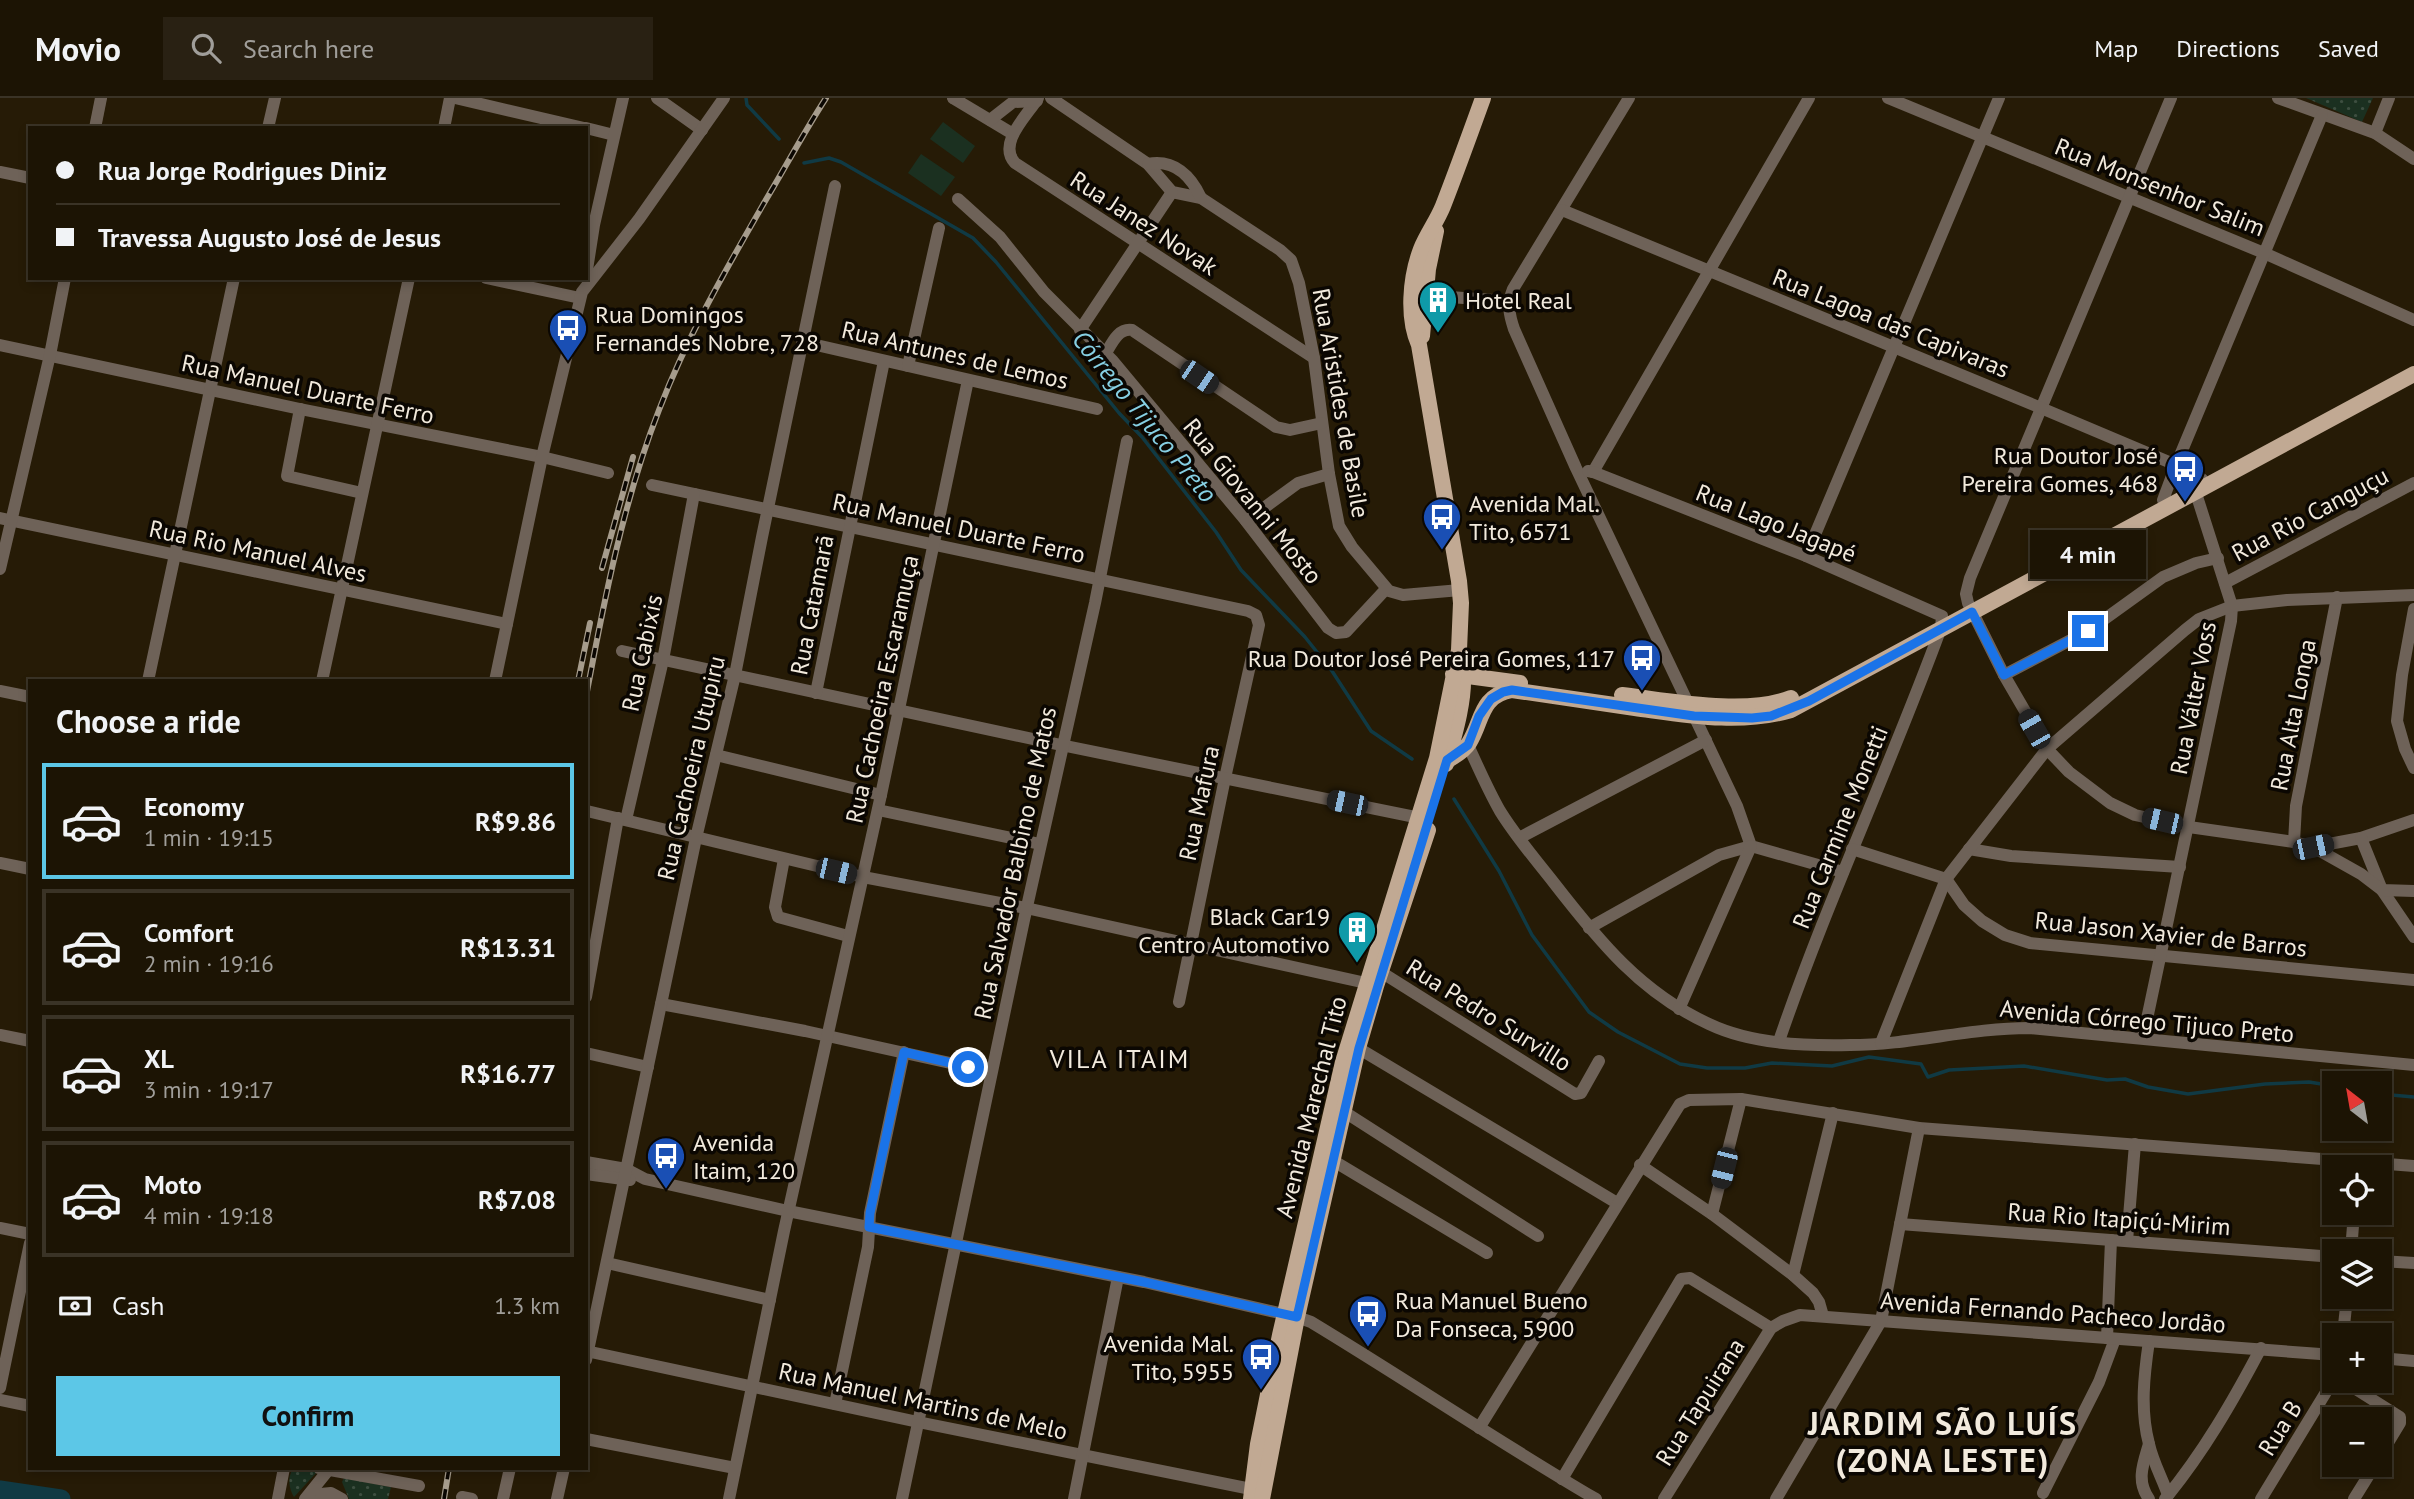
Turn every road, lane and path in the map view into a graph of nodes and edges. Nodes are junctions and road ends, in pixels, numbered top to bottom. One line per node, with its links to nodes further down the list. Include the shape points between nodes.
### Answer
1 (101, 98): 20 (street)
2 (275, 98): 21 (street)
3 (452, 98): 22 (street); 23 (street)
4 (623, 98): 28 (street)
5 (657, 98): 25 (street)
6 (724, 98): 25 (street)
7 (953, 98): 19 (street)
8 (1052, 98): 31 (street)
9 (1483, 98): 50 (main road, Avenida Marechal Tito, via 1437,221)
10 (1629, 98): 39 (street)
11 (1809, 98): 44 (street)
12 (1888, 98): 29 (street, Rua Monsenhor Salim)
13 (2000, 98): 29 (street)
14 (2171, 98): 37 (street)
15 (2278, 98): 18 (street)
16 (2389, 98): 26 (street)
17 (1037, 99): 19 (street, via 1013,102); 27 (street)
18 (2322, 115): 26 (street); 43 (street)
19 (990, 120): 27 (street)
20 (94, 126)
21 (268, 126)
22 (445, 126)
23 (576, 126)
24 (588, 129): 28 (street)
25 (702, 130): 49 (street, via 639,219)
26 (2375, 133): 30 (street)
27 (1013, 134): 42 (street, Rua Janez Novak, via 1008,150 1016,163)
28 (614, 135): 41 (street)
29 (1982, 137): 37 (street, Rua Monsenhor Salim); 56 (street)
30 (2414, 159)
31 (1149, 164): 35 (street); 36 (street, via 1161,162 1177,168)
32 (0, 172): 33 (street)
33 (28, 178)
34 (835, 186): 54 (street, Rua Cachoeira Utupiru)
35 (1172, 192): 36 (street); 42 (street)
36 (1201, 198): 59 (street, Rua Aristides de Basile, via 1292,260)
37 (2128, 198): 43 (street, Rua Monsenhor Salim); 66 (street)
38 (958, 199): 53 (street, Rua Giovanni Mosto, via 1000,237)
39 (1562, 210): 44 (street, Rua Lagoa das Capivaras); 51 (street)
40 (939, 228): 61 (street)
41 (589, 243)
42 (1138, 244): 53 (street); 59 (street, Rua Janez Novak)
43 (2264, 253): 52 (street, Rua Monsenhor Salim); 73 (street)
44 (1709, 271): 56 (street, Rua Lagoa das Capivaras); 75 (street)
45 (65, 280): 58 (street)
46 (234, 280): 65 (street)
47 (409, 280): 70 (street)
48 (514, 280): 49 (street)
49 (584, 285): 72 (street)
50 (1418, 295): 51 (street); 97 (main road, Avenida Marechal Tito, via 1423,332 1419,345)
51 (1508, 302): 74 (street, via 1514,329)
52 (2414, 320)
53 (1080, 330): 57 (street, Rua Giovanni Mosto)
54 (803, 342): 60 (street, Rua Antunes de Lemos); 84 (street, Rua Cachoeira Utupiru)
55 (0, 345): 58 (street, Rua Manuel Duarte Ferro)
56 (1894, 347): 66 (street, Rua Lagoa das Capivaras); 90 (street)
57 (1105, 353): 69 (street, via 1120,333 1132,330 1276,427 1290,430); 86 (street, Rua Giovanni Mosto)
58 (50, 355): 65 (street, Rua Manuel Duarte Ferro); 85 (street)
59 (1314, 358): 69 (street, Rua Aristides de Basile)
60 (884, 361): 61 (street, Rua Antunes de Lemos); 87 (street, Rua Catamarã)
61 (908, 366): 64 (street, Rua Antunes de Lemos)
62 (2414, 366): 80 (main road)
63 (2414, 374): 80 (main road)
64 (968, 380): 68 (street, Rua Antunes de Lemos); 88 (street, Rua Cachoeira Escaramuça)
65 (211, 390): 67 (street, Rua Manuel Duarte Ferro); 89 (street)
66 (2041, 408): 73 (street, Rua Lagoa das Capivaras); 100 (street, via 1970,578 1966,594)
67 (300, 410): 70 (street, Rua Manuel Duarte Ferro); 81 (street, via 287,476)
68 (1097, 410)
69 (1322, 423): 77 (street, Rua Aristides de Basile)
70 (377, 425): 72 (street, Rua Manuel Duarte Ferro); 81 (street)
71 (1127, 441): 93 (street, Rua Salvador Balbino de Matos)
72 (542, 457): 76 (street, Rua Manuel Duarte Ferro); 105 (street)
73 (2176, 465): 80 (street, Rua Lagoa das Capivaras); 83 (street)
74 (1576, 468): 75 (street, Rua Lago Jagapé); 118 (street)
75 (1593, 472): 90 (street, Rua Lago Jagapé)
76 (608, 473)
77 (1329, 474): 86 (street, via 1298,483); 95 (street, Rua Aristides de Basile, via 1339,526)
78 (2414, 483): 94 (street, Rua Rio Canguçu)
79 (652, 485): 82 (street, Rua Manuel Duarte Ferro)
80 (2197, 485): 83 (main road); 91 (street, Rua Válter Voss); 100 (main road)
81 (362, 493): 96 (street)
82 (694, 494): 84 (street, Rua Manuel Duarte Ferro); 107 (street, Rua Cabixis)
83 (2163, 500): 100 (main road)
84 (769, 508): 87 (street, Rua Manuel Duarte Ferro); 108 (street, Rua Cachoeira Utupiru)
85 (5, 519): 89 (street, Rua Rio Manuel Alves); 92 (street)
86 (1246, 521): 95 (street, Rua Giovanni Mosto, via 1309,605 1336,633 1353,626)
87 (849, 527): 88 (street, Rua Manuel Duarte Ferro); 115 (street, Rua Catamarã)
88 (934, 546): 93 (street, Rua Manuel Duarte Ferro); 119 (street, Rua Cachoeira Escaramuça)
89 (175, 556): 96 (street, Rua Rio Manuel Alves); 111 (street)
90 (1806, 556): 104 (street, Rua Lago Jagapé)
91 (2218, 558): 94 (street, Rua Válter Voss); 109 (street, via 2163,577 2088,631)
92 (0, 569)
93 (1100, 579): 103 (street, Rua Manuel Duarte Ferro); 122 (street, Rua Salvador Balbino de Matos)
94 (2225, 583): 101 (street, Rua Válter Voss)
95 (1386, 589): 97 (street, via 1403,595)
96 (341, 590): 105 (street, Rua Rio Manuel Alves); 112 (street)
97 (1460, 590): 110 (main road, Avenida Marechal Tito, via 1459,650)
98 (2414, 594): 99 (street)
99 (2337, 597): 101 (street); 138 (street, Rua Alta Longa)
100 (1970, 607): 104 (main road); 109 (street)
101 (2232, 607): 123 (street, via 2192,625); 134 (street, Rua Válter Voss)
102 (2414, 609): 126 (street, via 2397,721)
103 (1255, 615): 127 (street, Rua Mafura, via 1259,625)
104 (1942, 622): 118 (main road, via 1784,701); 142 (street, Rua Carmine Monetti)
105 (507, 625): 113 (street)
106 (622, 651): 107 (street)
107 (663, 660): 108 (street); 132 (street, Rua Cabixis)
108 (735, 675): 115 (street); 124 (street, Rua Cachoeira Utupiru)
109 (2004, 675): 123 (street)
110 (1464, 676): 117 (main road, via 1486,687); 118 (main road); 125 (main road, Avenida Marechal Tito); 131 (main road, Avenida Marechal Tito)
111 (148, 679)
112 (322, 679)
113 (495, 679)
114 (0, 691): 116 (street)
115 (816, 693): 119 (street)
116 (28, 697)
117 (1491, 699): 118 (main road, via 1512,690); 121 (main road)
118 (1690, 709): 120 (street)
119 (899, 711): 122 (street); 128 (street, Rua Cachoeira Escaramuça)
120 (1706, 740): 136 (street); 140 (street)
121 (1468, 745): 125 (main road); 136 (street, Avenida Córrego Tijuco Preto, via 1492,797)
122 (1061, 746): 127 (street); 139 (street, Rua Salvador Balbino de Matos)
123 (2047, 749): 134 (street, via 2110,803 2135,815); 143 (street)
124 (716, 755): 128 (street); 135 (street, Rua Cachoeira Utupiru)
125 (1447, 760): 159 (main road, Avenida Marechal Tito)
126 (2414, 768)
127 (1225, 778): 131 (street); 157 (street, Rua Mafura)
128 (881, 795): 129 (street, Rua Cachoeira Escaramuça)
129 (878, 810): 139 (street); 149 (street, Rua Cachoeira Escaramuça)
130 (588, 811): 132 (street)
131 (1420, 818): 161 (main road, Avenida Marechal Tito)
132 (622, 819): 135 (street); 162 (street, Rua Cabixis)
133 (2414, 820): 137 (street)
134 (2189, 827): 138 (street); 146 (street, Rua Válter Voss)
135 (696, 838): 144 (street); 164 (street, Rua Cachoeira Utupiru)
136 (1519, 838): 154 (street, Avenida Córrego Tijuco Preto)
137 (2361, 838): 141 (street); 151 (street)
138 (2294, 842): 141 (street)
139 (1040, 844): 153 (street, Rua Salvador Balbino de Matos)
140 (1751, 846): 148 (street); 154 (street, via 1719,855); 165 (street)
141 (2313, 847): 151 (street)
142 (1852, 849): 148 (street, Rua Carmine Monetti); 150 (street)
143 (1969, 849): 146 (street); 150 (street)
144 (784, 859): 149 (street); 155 (street, via 775,907 778,917)
145 (0, 863): 147 (street)
146 (2180, 867): 158 (street, Rua Válter Voss)
147 (28, 869)
148 (1843, 872): 170 (street, Rua Carmine Monetti)
149 (863, 877): 153 (street); 155 (street, Rua Cachoeira Escaramuça)
150 (1946, 879): 158 (street, Rua Jason Xavier de Barros, via 1964,905 2005,935 2030,943); 171 (street)
151 (2382, 890): 152 (street); 156 (street)
152 (2414, 891)
153 (1026, 908): 157 (street); 178 (street, Rua Salvador Balbino de Matos)
154 (1589, 928): 165 (street, Avenida Córrego Tijuco Preto, via 1628,970)
155 (848, 936): 167 (street, Rua Cachoeira Escaramuça)
156 (2414, 937)
157 (1191, 944): 161 (street); 163 (street, Rua Mafura)
158 (2160, 957): 160 (street, Rua Jason Xavier de Barros); 168 (street, Rua Válter Voss)
159 (1381, 972): 172 (main road, Avenida Marechal Tito); 175 (street, Rua Pedro Survillo, via 1576,1094)
160 (2414, 980)
161 (1366, 983): 213 (main road, Avenida Marechal Tito, via 1343,1062)
162 (588, 987)
163 (1179, 1002)
164 (661, 1004): 167 (street); 177 (street, Rua Cachoeira Utupiru)
165 (1679, 1009): 170 (street, Avenida Córrego Tijuco Preto, via 1745,1037)
166 (0, 1035): 169 (street)
167 (827, 1036): 173 (street); 194 (street, Rua Cachoeira Escaramuça)
168 (2143, 1038): 171 (street, Avenida Córrego Tijuco Preto, via 1994,1028); 176 (street, Avenida Córrego Tijuco Preto)
169 (28, 1041)
170 (1779, 1041): 171 (street, Avenida Córrego Tijuco Preto)
171 (1881, 1043)
172 (1359, 1048): 180 (main road, Avenida Marechal Tito); 193 (street)
173 (904, 1052): 178 (street); 197 (street)
174 (588, 1053): 177 (street)
175 (1600, 1061)
176 (2414, 1065)
177 (648, 1067): 192 (street, Rua Cachoeira Utupiru)
178 (991, 1072): 203 (street, Rua Salvador Balbino de Matos)
179 (1741, 1099): 181 (street); 187 (street, via 1689,1100 1676,1108); 195 (street)
180 (1343, 1111): 184 (main road, Avenida Marechal Tito); 200 (street)
181 (1833, 1113): 182 (street); 210 (street)
182 (1919, 1128): 183 (street); 196 (street)
183 (2136, 1144): 185 (street); 202 (street)
184 (1332, 1160): 205 (street); 213 (main road, Avenida Marechal Tito)
185 (2322, 1161)
186 (588, 1163): 190 (street)
187 (1640, 1165): 193 (street); 195 (street)
188 (2392, 1165): 189 (street)
189 (2414, 1166)
190 (604, 1172): 191 (street); 192 (street)
191 (588, 1174)
192 (626, 1175): 194 (street); 208 (street, Rua Cachoeira Utupiru)
193 (1617, 1203): 235 (street)
194 (788, 1211): 197 (street); 212 (street, Rua Cachoeira Escaramuça)
195 (1713, 1214): 210 (street)
196 (1900, 1224): 201 (street, Rua Rio Itapiçú-Mirim); 215 (street)
197 (869, 1227): 203 (street); 230 (street)
198 (0, 1228): 199 (street)
199 (28, 1234)
200 (1538, 1236)
201 (2111, 1240): 202 (street, Rua Rio Itapiçú-Mirim); 217 (street)
202 (2127, 1241): 206 (street, Rua Rio Itapiçú-Mirim)
203 (955, 1245): 211 (street); 234 (street, Rua Salvador Balbino de Matos)
204 (28, 1253): 226 (street)
205 (1487, 1253)
206 (2322, 1256)
207 (2392, 1262): 209 (street)
208 (607, 1263): 212 (street); 220 (street, Rua Cachoeira Utupiru)
209 (2414, 1264)
210 (1793, 1275): 214 (street, via 1813,1293)
211 (1118, 1277): 213 (street); 239 (street)
212 (770, 1300): 225 (street, Rua Cachoeira Escaramuça)
213 (1291, 1315): 235 (street, via 1311,1322); 252 (main road, Avenida Marechal Tito)
214 (1823, 1316): 215 (street, Avenida Fernando Pacheco Jordão); 216 (street, Avenida Fernando Pacheco Jordão, via 1800,1315)
215 (1881, 1321): 217 (street, Avenida Fernando Pacheco Jordão); 265 (street)
216 (1771, 1328): 248 (street, via 1683,1278); 264 (street, Rua Tapuirana)
217 (2111, 1338): 218 (street, Avenida Fernando Pacheco Jordão); 251 (street, via 2099,1382)
218 (2149, 1341): 219 (street, Avenida Fernando Pacheco Jordão); 238 (street, via 2143,1394)
219 (2261, 1348): 222 (street, Avenida Fernando Pacheco Jordão); 254 (street, via 2231,1404)
220 (588, 1349)
221 (588, 1354): 225 (street, Rua Manuel Martins de Melo)
222 (2322, 1354)
223 (2392, 1359): 224 (street)
224 (2414, 1361)
225 (752, 1387): 230 (street, Rua Manuel Martins de Melo); 240 (street, Rua Cachoeira Escaramuça)
226 (0, 1388)
227 (2325, 1393): 267 (street, Rua B)
228 (2361, 1393): 232 (street)
229 (0, 1400): 231 (street)
230 (835, 1404): 234 (street, Rua Manuel Martins de Melo)
231 (28, 1406)
232 (2383, 1407)
233 (2392, 1413): 236 (street, via 2400,1418)
234 (918, 1422): 239 (street, Rua Manuel Martins de Melo); 261 (street, Rua Salvador Balbino de Matos)
235 (1479, 1428): 248 (street)
236 (2392, 1436)
237 (588, 1439): 240 (street)
238 (2149, 1444): 254 (street); 266 (street, via 2140,1477)
239 (1083, 1455): 252 (street, Rua Manuel Martins de Melo); 262 (street)
240 (735, 1468): 260 (street, Rua Cachoeira Escaramuça)
241 (284, 1470): 249 (street)
242 (327, 1470): 253 (street)
243 (328, 1470): 257 (street)
244 (333, 1470): 250 (street)
245 (510, 1470): 258 (street)
246 (564, 1470): 259 (street)
247 (2368, 1477): 268 (street)
248 (1562, 1479): 263 (street)
249 (281, 1482): 255 (street); 256 (street)
250 (419, 1486)
251 (2043, 1493)
252 (1255, 1496)
253 (307, 1497): 257 (street, via 331,1493)
254 (2166, 1497)
255 (278, 1499)
256 (286, 1499)
257 (342, 1499)
258 (503, 1499)
259 (558, 1499)
260 (729, 1499)
261 (902, 1499)
262 (1074, 1499)
263 (1596, 1499)
264 (1664, 1499)
265 (1776, 1499)
266 (2149, 1499)
267 (2261, 1499)
268 (2354, 1499)

